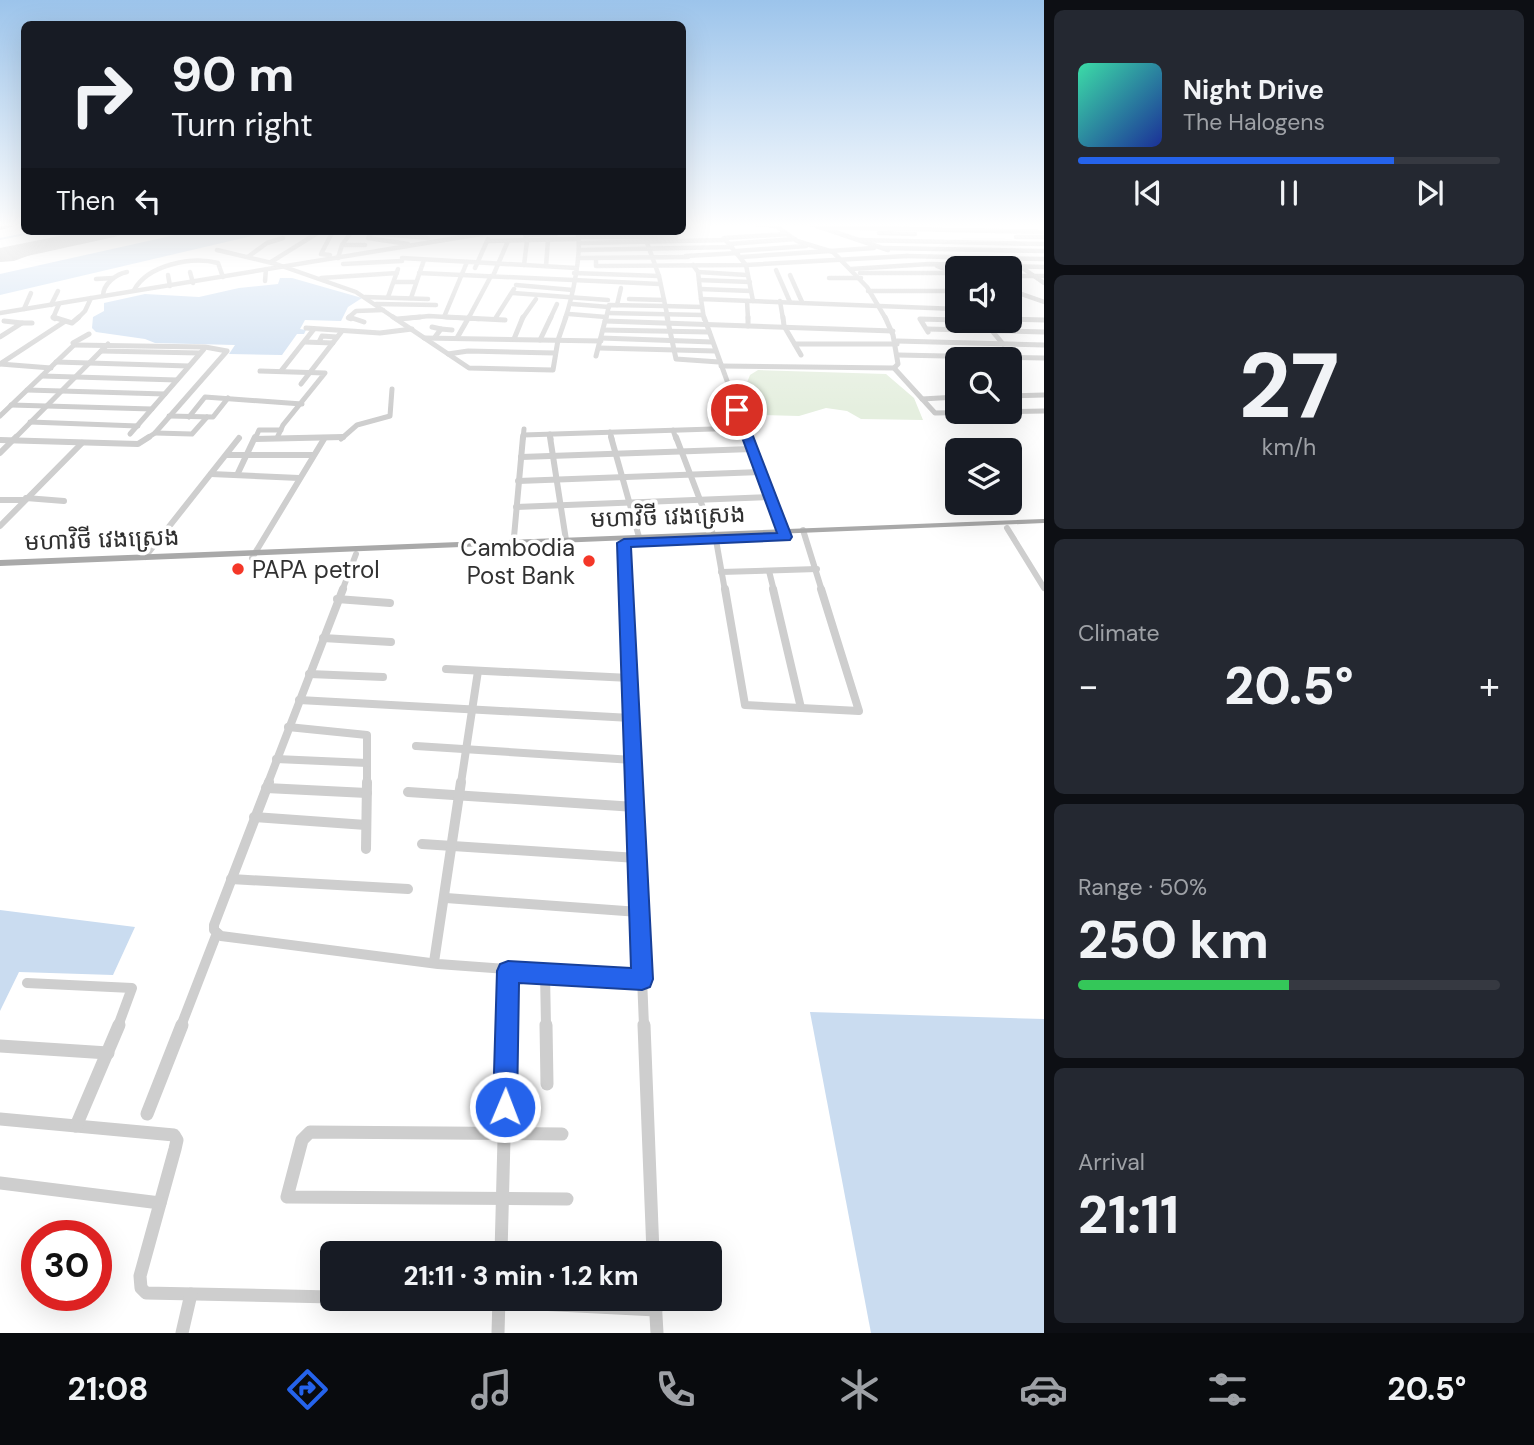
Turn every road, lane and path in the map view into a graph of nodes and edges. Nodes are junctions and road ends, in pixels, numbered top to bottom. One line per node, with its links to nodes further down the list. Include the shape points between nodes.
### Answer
1 (109, 285): 30 (street)
2 (137, 285): 21 (street)
3 (176, 285): 18 (street)
4 (336, 285): 31 (street)
5 (393, 285): 32 (street)
6 (414, 285): 34 (street)
7 (456, 285): 68 (street)
8 (487, 285): 69 (street)
9 (516, 285): 28 (street)
10 (518, 285): 22 (street)
11 (573, 285): 22 (street)
12 (660, 285): 51 (street)
13 (700, 285): 20 (street)
14 (750, 285): 24 (street)
15 (783, 285): 44 (street)
16 (794, 285): 45 (street)
17 (865, 285): 25 (street)
18 (170, 286): 21 (street)
19 (621, 288): 55 (street)
20 (700, 289): 24 (street); 38 (street)
21 (134, 290): 30 (street)
22 (573, 290): 40 (street)
23 (58, 291): 52 (street)
24 (751, 291): 42 (street)
25 (868, 291): 26 (street); 56 (street)
26 (945, 291)
27 (31, 293): 59 (street)
28 (513, 293): 40 (street); 71 (street)
29 (1022, 294): 46 (street)
30 (103, 296): 33 (street)
31 (365, 297): 32 (street); 49 (street)
32 (388, 297): 34 (street)
33 (90, 298): 48 (street); 76 (street, via 80,318)
34 (411, 298): 35 (street)
35 (428, 299)
36 (536, 299): 111 (street)
37 (629, 299): 51 (street)
38 (701, 299): 41 (street); 57 (street)
39 (608, 300): 40 (street)
40 (573, 301): 64 (street); 65 (street)
41 (747, 301): 42 (street); 83 (street)
42 (754, 301): 43 (street)
43 (780, 301): 44 (street); 84 (street)
44 (790, 302): 45 (street)
45 (802, 302): 56 (street)
46 (1044, 302)
47 (3, 304): 63 (street)
48 (59, 304): 52 (street); 76 (street, via 53,318)
49 (374, 304): 53 (street); 60 (street)
50 (557, 304): 112 (street)
51 (664, 304): 55 (street); 57 (street); 66 (street)
52 (51, 305): 59 (street)
53 (425, 305): 54 (street); 62 (street)
54 (436, 305)
55 (617, 305): 65 (street)
56 (877, 305): 58 (street); 97 (street)
57 (702, 307): 67 (street)
58 (945, 308)
59 (24, 309): 61 (street)
60 (383, 310): 70 (street); 77 (street, via 356,311 348,318)
61 (11, 311): 63 (street); 78 (street)
62 (423, 312)
63 (2, 313)
64 (569, 314): 65 (street); 113 (street)
65 (607, 314): 66 (street); 81 (street); 92 (street)
66 (666, 314): 67 (street); 81 (street)
67 (703, 315): 82 (street)
68 (444, 317): 69 (street); 70 (street)
69 (469, 318): 71 (street); 109 (street)
70 (397, 319): 88 (street)
71 (495, 319): 73 (street)
72 (1022, 319): 75 (street)
73 (505, 320)
74 (945, 320): 93 (street, via 920,319)
75 (1044, 320)
76 (64, 322): 142 (street)
77 (364, 322)
78 (2, 323): 79 (street)
79 (22, 323): 80 (street); 105 (street)
80 (32, 323)
81 (668, 323): 82 (street); 96 (street)
82 (705, 323): 83 (street); 99 (street)
83 (748, 326): 84 (street)
84 (784, 326): 97 (street); 124 (street)
85 (432, 327): 89 (street)
86 (306, 328): 87 (street)
87 (314, 329): 90 (street); 116 (street)
88 (412, 329): 95 (street); 108 (street)
89 (441, 329): 91 (street); 107 (street)
90 (326, 330): 95 (street); 104 (street)
91 (452, 330)
92 (603, 330): 96 (street); 114 (street)
93 (927, 330): 94 (street); 120 (street)
94 (945, 330)
95 (342, 331): 106 (street)
96 (670, 331): 99 (street); 115 (street)
97 (893, 331): 119 (street)
98 (496, 332): 110 (street)
99 (709, 332): 118 (street)
100 (1022, 332): 101 (street)
101 (1044, 332)
102 (993, 333): 125 (street)
103 (89, 334): 121 (street)
104 (322, 336): 106 (street); 117 (street)
105 (0, 337)
106 (337, 337): 122 (street)
107 (435, 337): 108 (street); 109 (street)
108 (424, 338): 132 (street)
109 (457, 338): 110 (street)
110 (493, 339): 111 (street)
111 (514, 340): 112 (street)
112 (540, 340): 113 (street)
113 (558, 340): 114 (street); 133 (street)
114 (601, 340): 115 (street); 128 (street)
115 (672, 340): 118 (street); 129 (street)
116 (305, 342): 117 (street); 148 (street)
117 (319, 342): 122 (street)
118 (712, 342): 131 (street)
119 (897, 342): 120 (street); 124 (street); 135 (street)
120 (935, 342): 125 (street)
121 (71, 343): 123 (street); 140 (street)
122 (333, 343): 149 (street)
123 (108, 344): 130 (street); 169 (street, via 226,349)
124 (795, 344): 134 (street)
125 (1001, 344): 126 (street); 127 (street)
126 (1044, 345)
127 (1004, 347)
128 (599, 348): 129 (street); 136 (street)
129 (674, 350): 131 (street); 143 (street, via 678,360)
130 (101, 351): 141 (street); 144 (street, via 202,351)
131 (715, 351): 143 (street)
132 (448, 354): 133 (street); 133 (street, via 469,368 552,370)
133 (555, 354)
134 (801, 355)
135 (898, 355): 137 (street); 146 (street)
136 (596, 356)
137 (945, 356)
138 (1022, 357): 139 (street)
139 (1044, 358)
140 (56, 362): 141 (street); 145 (street)
141 (89, 363): 144 (street); 151 (street)
142 (0, 364): 145 (street)
143 (720, 364): 146 (street); 174 (street)
144 (189, 366): 152 (street)
145 (51, 368): 150 (street)
146 (894, 368): 162 (street)
147 (260, 371): 148 (street)
148 (281, 371): 149 (street)
149 (312, 371): 153 (street); 163 (street, via 325,373)
150 (42, 376): 151 (street); 155 (street)
151 (75, 377): 152 (street); 156 (street)
152 (177, 380): 157 (street)
153 (301, 384)
154 (393, 389): 184 (street, via 390,416 356,425 341,439)
155 (27, 390): 156 (street); 164 (street)
156 (61, 391): 157 (street); 165 (street)
157 (165, 394): 166 (street)
158 (1044, 395): 159 (street)
159 (1022, 396)
160 (228, 398): 163 (street); 170 (street, via 205,397); 171 (street)
161 (945, 398): 162 (street)
162 (922, 399): 167 (street, via 935,413)
163 (302, 404): 175 (street)
164 (11, 405): 165 (street); 168 (street)
165 (47, 406): 166 (street); 172 (street)
166 (152, 409): 173 (street)
167 (1044, 411)
168 (0, 416)
169 (169, 416): 170 (street); 178 (street)
170 (188, 417): 171 (street)
171 (207, 417): 178 (street, via 192,434)
172 (30, 422): 173 (street); 186 (street)
173 (138, 426): 179 (street)
174 (744, 428): 176 (street); 188 (street)
175 (281, 430): 182 (street); 183 (street, via 259,430)
176 (673, 430): 177 (street); 189 (street)
177 (610, 432): 180 (street); 192 (street)
178 (155, 433): 187 (street, via 135,445)
179 (130, 434)
180 (550, 434): 195 (street); 196 (street, via 523,432)
181 (239, 438): 191 (street)
182 (277, 438): 183 (street); 184 (street)
183 (254, 439): 193 (street)
184 (324, 439): 194 (street)
185 (0, 440): 186 (street)
186 (12, 441): 187 (street); 190 (street)
187 (82, 443): 206 (street)
188 (752, 449): 189 (street); 197 (street)
189 (681, 452): 192 (street); 200 (street)
190 (0, 453)
191 (227, 454): 193 (street); 199 (street)
192 (616, 454): 195 (street); 201 (street)
193 (246, 455): 194 (street); 198 (street)
194 (313, 455): 202 (street)
195 (554, 456): 196 (street); 203 (street)
196 (521, 457): 204 (street)
197 (761, 472): 200 (street); 205 (street)
198 (239, 473): 199 (street); 202 (street)
199 (211, 474): 227 (street)
200 (690, 475): 201 (street); 208 (street)
201 (622, 477): 203 (street); 210 (street)
202 (299, 478): 226 (street)
203 (557, 480): 204 (street); 211 (street)
204 (518, 481): 212 (street)
205 (770, 498): 208 (street); 218 (street)
206 (25, 499): 207 (street); 209 (street); 214 (street)
207 (0, 500)
208 (700, 500): 210 (street); 220 (street)
209 (64, 501)
210 (629, 503): 211 (street); 219 (street)
211 (561, 505): 212 (street); 221 (street)
212 (516, 507): 223 (street)
213 (1044, 521): 217 (main road, មហាវិថី វេងស្រេង)
214 (0, 526)
215 (1044, 526): 216 (main road, មហាវិថី វេងស្រេង)
216 (1007, 528): 217 (main road, មហាវិថី វេងស្រេង); 233 (street)
217 (804, 533): 218 (main road, មហាវិថី វេងស្រេង); 230 (street)
218 (784, 534): 220 (main road, មហាវិថី វេងស្រេង)
219 (639, 537): 220 (main road, មហាវិថី វេងស្រេង); 221 (main road, មហាវិថី វេងស្រេង)
220 (714, 537): 222 (main road, មហាវិថី វេងស្រេង); 232 (street)
221 (566, 540): 223 (main road, មហាវិថី វេងស្រេង)
222 (624, 543): 223 (main road, មហាវិថី វេងស្រេង); 242 (street)
223 (512, 545): 224 (main road, មហាវិថី វេងស្រេង)
224 (414, 549): 225 (main road, មហាវិថី វេងស្រេង); 226 (main road, មហាវិថី វេងស្រេង)
225 (355, 554): 226 (main road, មហាវិថី វេងស្រេង); 234 (street)
226 (253, 555): 227 (main road, មហាវិថី វេងស្រេង); 229 (main road, មហាវិថី វេងស្រេង)
227 (145, 557): 228 (main road, មហាវិថី វេងស្រេង)
228 (0, 563)
229 (0, 568)
230 (817, 569): 231 (street); 244 (street, via 859,711)
231 (769, 571): 232 (street); 244 (street)
232 (721, 572): 244 (street, via 745,705)
233 (1044, 588)
234 (337, 599): 235 (street); 236 (street)
235 (390, 603)
236 (323, 638): 237 (street); 240 (street)
237 (391, 642)
238 (446, 669): 239 (street)
239 (478, 671): 242 (street); 245 (street)
240 (309, 674): 241 (street); 243 (street)
241 (383, 677)
242 (630, 678): 246 (street)
243 (299, 700): 245 (street); 247 (street)
244 (801, 708)
245 (474, 709): 246 (street); 249 (street)
246 (631, 718): 251 (street)
247 (288, 727): 250 (street); 252 (street, via 368,735)
248 (416, 746): 249 (street)
249 (468, 750): 251 (street); 256 (street)
250 (276, 759): 252 (street); 253 (street)
251 (633, 761): 257 (street)
252 (367, 763): 255 (street)
253 (266, 788): 255 (street); 258 (street)
254 (408, 792): 256 (street)
255 (367, 793): 259 (street)
256 (461, 795): 257 (street); 261 (street)
257 (635, 807): 263 (street)
258 (254, 817): 259 (street); 264 (street)
259 (366, 825): 262 (street)
260 (422, 844): 261 (street)
261 (453, 846): 263 (street); 266 (street)
262 (366, 849)
263 (637, 858): 267 (street)
264 (231, 880): 265 (street); 268 (street, via 214,925)
265 (408, 888)
266 (446, 898): 267 (street); 269 (street)
267 (639, 912): 272 (street)
268 (217, 933): 269 (street, via 282,946); 277 (street)
269 (434, 962): 270 (street)
270 (508, 971): 271 (street); 280 (street)
271 (545, 974): 272 (street); 276 (street)
272 (642, 979): 287 (street)
273 (27, 983): 275 (street, via 132,988)
274 (0, 1046): 275 (street)
275 (108, 1053): 279 (street)
276 (547, 1084)
277 (146, 1114)
278 (0, 1119): 279 (street)
279 (76, 1126): 285 (street, via 174,1135 177,1140)
280 (505, 1134): 281 (street); 283 (street); 283 (street, via 310,1132 302,1140 287,1197)
281 (562, 1134)
282 (0, 1183): 285 (street)
283 (502, 1197): 284 (street); 286 (street)
284 (567, 1199)
285 (160, 1203): 288 (street, via 141,1287 146,1293)
286 (500, 1241)
287 (653, 1241)
288 (191, 1294): 289 (street); 292 (street)
289 (320, 1297)
290 (499, 1311): 293 (street)
291 (655, 1311): 294 (street)
292 (182, 1333)
293 (498, 1333)
294 (657, 1333)

